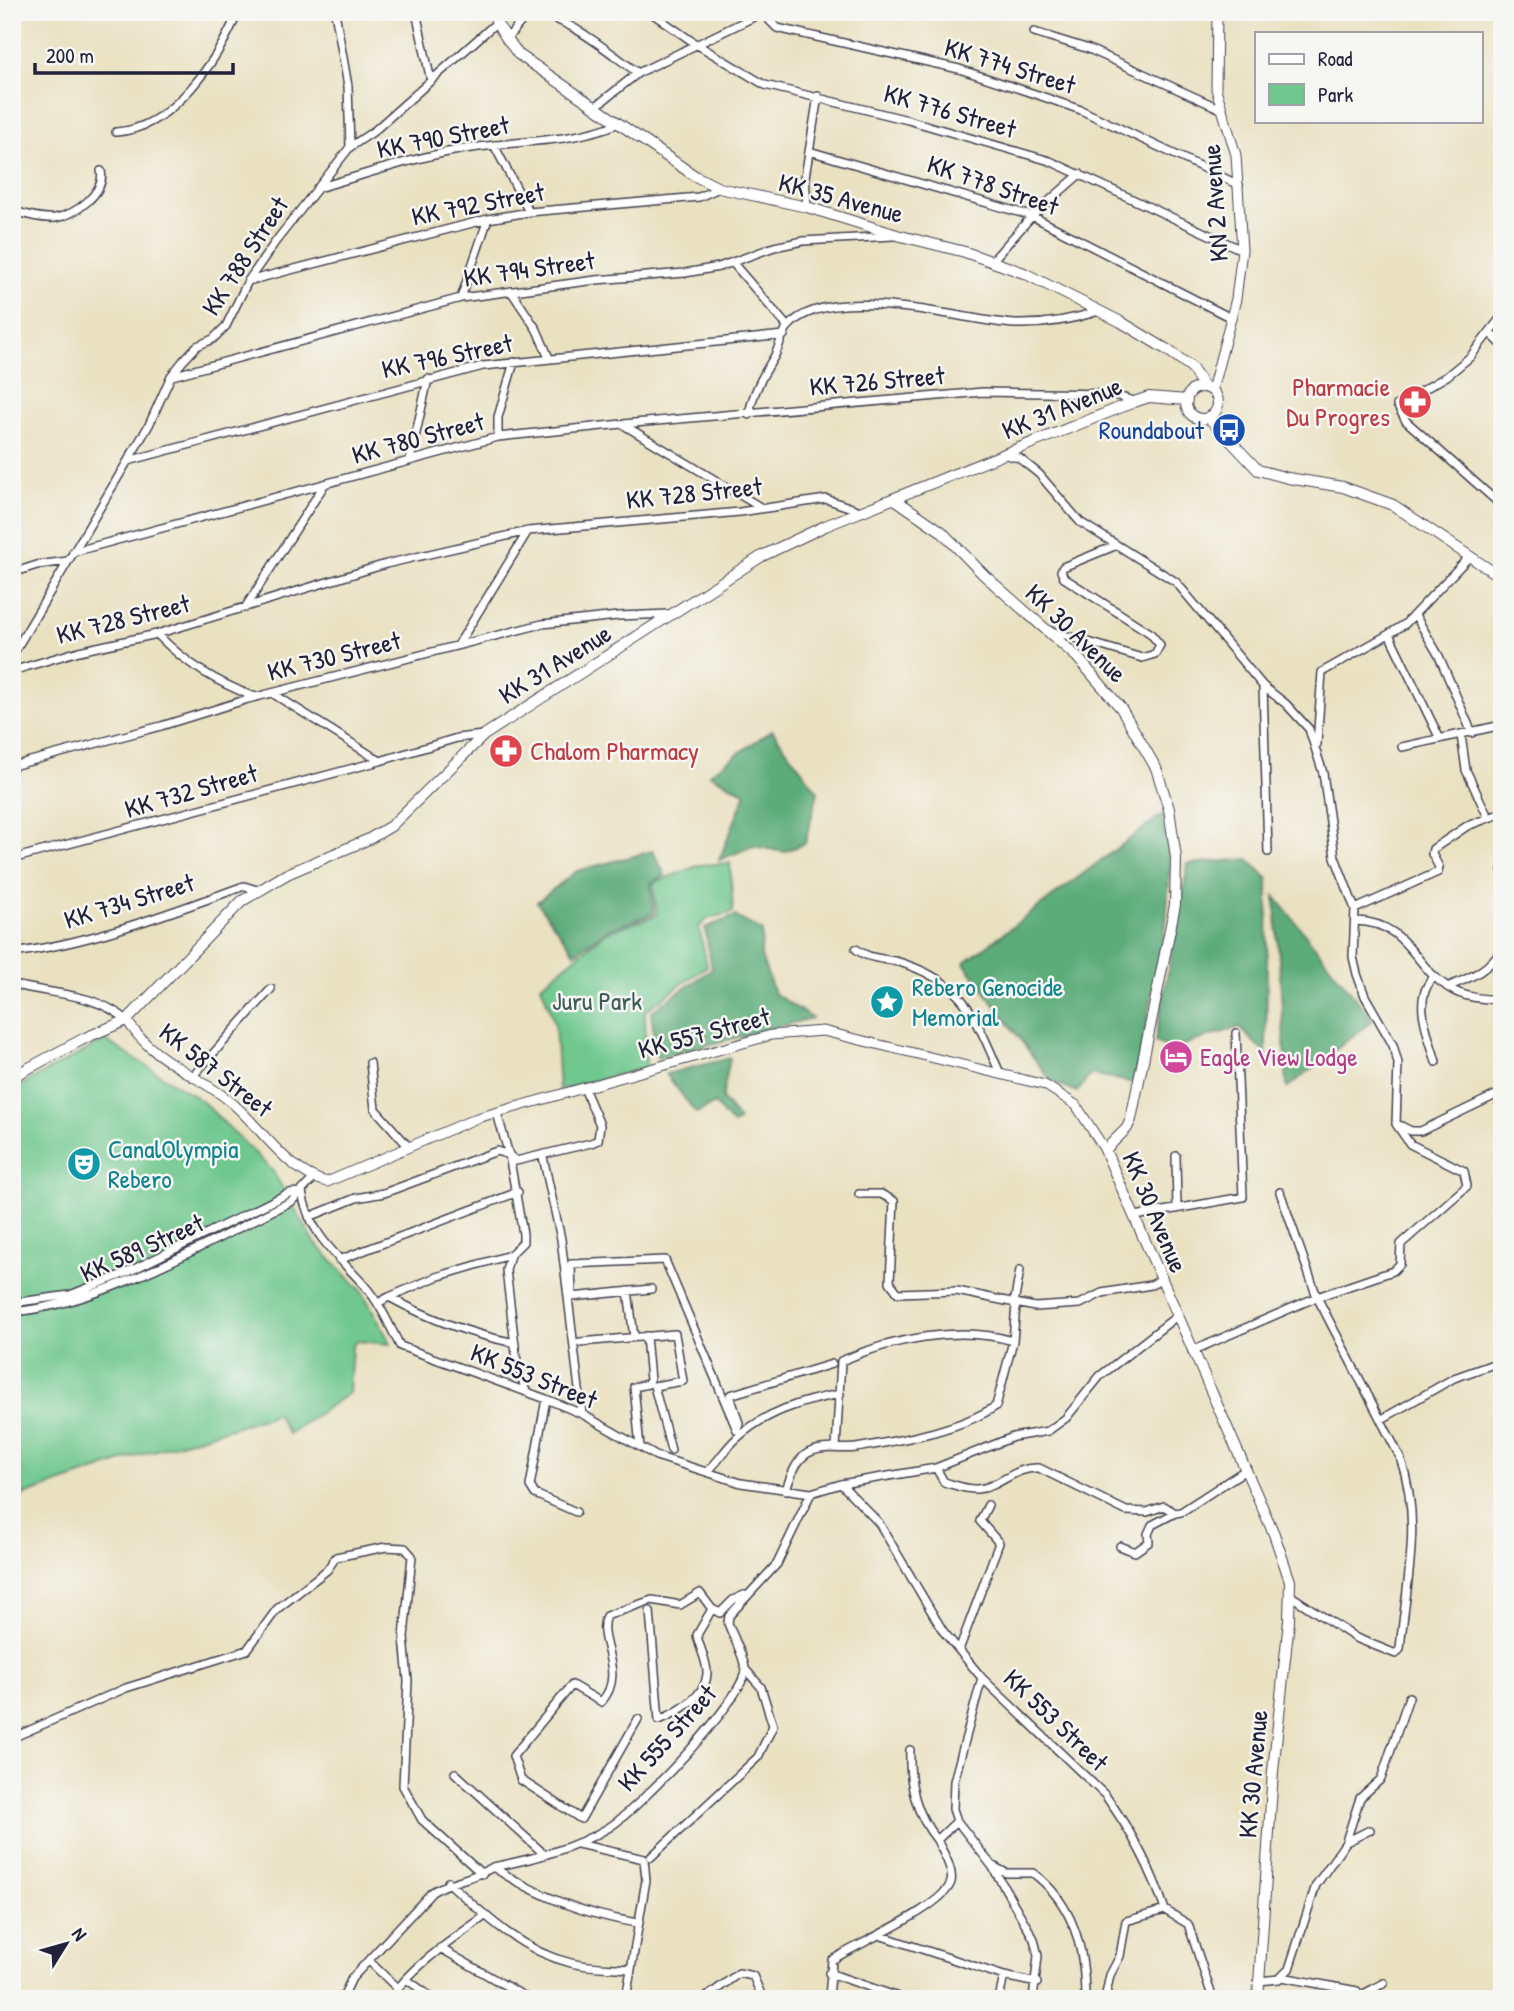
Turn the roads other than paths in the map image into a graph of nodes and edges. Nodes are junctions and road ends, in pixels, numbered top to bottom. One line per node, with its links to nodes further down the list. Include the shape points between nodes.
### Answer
1 (238, 12): 18 (street, via 222,49 187,91 160,116)
2 (335, 12): 20 (street, via 348,86)
3 (416, 12): 13 (street)
4 (650, 12): 11 (street, KK 776 Street)
5 (1217, 12): 16 (street, KN 2 Avenue)
6 (528, 13): 10 (street); 12 (street, via 547,16 578,32)
7 (759, 13): 11 (street); 24 (street, KK 774 Street, via 777,28 960,69 1081,110)
8 (496, 18): 10 (main road, KK 35 Avenue); 13 (street, KK 788 Street)
9 (1034, 32): 16 (street, via 1089,49)
10 (506, 41): 15 (main road, KK 35 Avenue, via 517,54)
11 (696, 44): 12 (street); 14 (street, KK 776 Street, via 765,85)
12 (638, 73): 15 (street)
13 (431, 80): 20 (street, KK 788 Street)
14 (818, 96): 21 (street); 23 (street, KK 776 Street)
15 (595, 107): 17 (main road, KK 35 Avenue)
16 (1220, 109): 24 (street, KN 2 Avenue, via 1233,138)
17 (619, 123): 19 (street, KK 790 Street, via 566,138); 26 (main road, KK 35 Avenue)
18 (116, 132)
19 (494, 145): 25 (street, KK 790 Street); 29 (street)
20 (350, 148): 25 (street, KK 788 Street)
21 (808, 151): 27 (street); 30 (street, KK 778 Street)
22 (101, 171): 28 (street, via 97,191 69,213 41,218)
23 (1080, 174): 30 (street); 33 (street, KK 776 Street)
24 (1239, 185): 33 (street, KN 2 Avenue)
25 (317, 188): 36 (street, KK 788 Street)
26 (719, 188): 27 (main road, KK 35 Avenue); 29 (street, KK 792 Street, via 685,199)
27 (807, 207): 32 (main road, KK 35 Avenue)
28 (12, 210)
29 (529, 212): 31 (street, KK 792 Street)
30 (1032, 216): 34 (street); 41 (street, KK 778 Street)
31 (488, 219): 36 (street, KK 792 Street); 38 (street)
32 (897, 235): 34 (main road, KK 35 Avenue); 35 (street, KK 794 Street, via 803,241)
33 (1242, 250): 41 (street, KN 2 Avenue)
34 (992, 261): 39 (main road, KK 35 Avenue)
35 (732, 262): 37 (street, KK 794 Street, via 685,273); 42 (street)
36 (248, 281): 47 (street, KK 788 Street, via 226,326 197,346)
37 (511, 291): 38 (street, KK 794 Street); 45 (street)
38 (461, 298): 47 (street, KK 794 Street)
39 (1099, 311): 42 (street, KK 796 Street, via 1071,320 1014,324 886,305 841,305 816,310); 49 (main road, KK 35 Avenue, via 1180,358)
40 (1502, 316): 43 (street)
41 (1231, 318): 49 (street, KN 2 Avenue)
42 (786, 331): 45 (street, KK 796 Street); 52 (street)
43 (1490, 333): 44 (street); 61 (street, via 1447,376 1397,405 1406,421)
44 (1502, 345)
45 (549, 358): 46 (street, KK 796 Street)
46 (514, 362): 48 (street, KK 796 Street); 55 (street, via 498,417)
47 (172, 376): 58 (street, KK 788 Street)
48 (428, 379): 57 (street); 58 (street, KK 796 Street)
49 (1208, 388): 50 (main road, via 1192,390); 53 (main road, via 1218,405)
50 (1187, 400): 51 (main road, KK 31 Avenue, via 1149,397); 53 (main road, via 1193,415)
51 (1134, 402): 52 (street, KK 726 Street, via 1111,394 983,392); 56 (main road, KK 31 Avenue)
52 (749, 415): 54 (street, KK 726 Street)
53 (1208, 417): 67 (main road, via 1258,470 1337,486 1393,505)
54 (622, 424): 55 (street, KK 780 Street); 62 (street)
55 (498, 437): 57 (street, KK 780 Street)
56 (1003, 454): 60 (main road, KK 31 Avenue); 65 (street, via 1020,459 1039,474 1074,517)
57 (410, 460): 59 (street, KK 780 Street)
58 (127, 461): 66 (street, KK 788 Street)
59 (324, 487): 66 (street, KK 780 Street); 71 (street)
60 (896, 499): 63 (main road, KK 31 Avenue); 74 (main road, KK 30 Avenue, via 941,531)
61 (1502, 506)
62 (760, 507): 63 (street, KK 728 Street, via 832,499); 64 (street, KK 728 Street)
63 (863, 512): 72 (main road, KK 31 Avenue, via 762,556)
64 (528, 531): 71 (street, KK 728 Street, via 386,564); 77 (street)
65 (1117, 545): 74 (street, via 1061,571 1064,578 1150,632 1160,645 1155,654 1142,658); 80 (street, via 1160,570 1189,594)
66 (73, 552): 68 (street, KK 788 Street)
67 (1468, 558): 70 (main road); 73 (street)
68 (68, 561): 69 (street); 78 (street, KK 788 Street)
69 (12, 573)
70 (1502, 578)
71 (245, 608): 75 (street, KK 728 Street)
72 (671, 614): 77 (street, KK 730 Street, via 571,620); 85 (main road, KK 31 Avenue)
73 (1415, 615): 76 (street); 84 (street)
74 (1044, 629): 119 (main road, KK 30 Avenue, via 1100,682 1138,736 1156,768 1169,809 1176,858 1173,915 1131,1119)
75 (157, 634): 79 (street, KK 728 Street); 82 (street, via 202,673)
76 (1389, 634): 87 (street); 88 (street, via 1322,672)
77 (458, 645): 81 (street, KK 730 Street)
78 (12, 656)
79 (12, 671)
80 (1263, 686): 88 (street, via 1299,716); 94 (street)
81 (272, 693): 82 (street, KK 730 Street); 90 (street)
82 (256, 697): 91 (street, KK 730 Street)
83 (1502, 726): 84 (street)
84 (1472, 733): 86 (street)
85 (484, 735): 90 (street, KK 732 Street, via 457,738); 96 (main road, KK 31 Avenue, via 391,826)
86 (1461, 735): 87 (street); 93 (street, via 1466,770)
87 (1440, 739): 89 (street)
88 (1317, 747): 97 (street, via 1330,836)
89 (1402, 747)
90 (380, 761): 95 (street, KK 732 Street)
91 (12, 766)
92 (1502, 813): 93 (street)
93 (1488, 817): 97 (street, via 1433,849 1438,872)
94 (1268, 852)
95 (12, 859)
96 (257, 890): 101 (street, KK 734 Street, via 244,886 139,923); 107 (main road, KK 31 Avenue, via 215,927)
97 (1355, 909): 98 (street)
98 (1356, 921): 102 (street, via 1382,924 1393,931); 117 (street, via 1353,957 1357,974 1394,1045 1398,1063)
99 (1502, 947): 104 (street, via 1486,966)
100 (856, 949): 111 (street, via 863,955 916,968 954,989)
101 (12, 953)
102 (1434, 977): 104 (street); 109 (street, via 1421,1000)
103 (12, 984): 107 (street, via 80,996 109,1006)
104 (1447, 987): 106 (street, via 1457,993)
105 (271, 989): 113 (street)
106 (1502, 1000)
107 (127, 1020): 112 (main road, KK 31 Avenue); 113 (street, KK 587 Street, via 147,1046)
108 (1236, 1032): 128 (street, via 1243,1197)
109 (1436, 1062)
110 (370, 1063): 118 (street, via 375,1109)
111 (1000, 1073): 114 (street, KK 557 Street, via 823,1031 805,1031 772,1035); 119 (street, KK 557 Street, via 1045,1085 1062,1095 1091,1125)
112 (12, 1077)
113 (192, 1077): 123 (street, KK 587 Street, via 230,1101)
114 (584, 1088): 116 (street, KK 557 Street); 122 (street, via 600,1125 598,1140)
115 (1502, 1092): 117 (street, via 1421,1131)
116 (497, 1113): 118 (street, KK 557 Street); 120 (street)
117 (1396, 1124): 138 (street, via 1410,1144 1464,1171 1467,1186 1401,1244 1397,1269)
118 (408, 1146): 123 (street, KK 557 Street, via 334,1180)
119 (1105, 1150): 129 (main road, KK 30 Avenue)
120 (509, 1155): 122 (street, via 516,1161); 125 (street); 130 (street, via 497,1151)
121 (1176, 1156): 128 (street)
122 (543, 1157): 155 (street, via 561,1239)
123 (313, 1179): 124 (street)
124 (302, 1192): 130 (street); 139 (street, KK 589 Street, via 70,1296); 142 (street, KK 589 Street, via 292,1201 110,1288 72,1302)
125 (517, 1192): 131 (street, via 523,1242); 132 (street)
126 (1280, 1192): 138 (street)
127 (859, 1194): 141 (street, via 881,1194 894,1201 890,1282 894,1291 957,1291)
128 (1177, 1209): 129 (street)
129 (1135, 1216): 134 (main road, KK 30 Avenue)
130 (309, 1217): 132 (street, via 323,1244)
131 (510, 1255): 137 (street); 148 (street, via 506,1270)
132 (339, 1259): 140 (street)
133 (1020, 1270): 141 (street)
134 (1161, 1280): 141 (street, via 1102,1293 1080,1304); 143 (main road, KK 30 Avenue)
135 (651, 1289): 136 (street)
136 (628, 1291): 145 (street); 151 (street, via 572,1297 571,1264 665,1260 737,1430 730,1395)
137 (389, 1297): 140 (street); 148 (street, via 459,1329)
138 (1317, 1297): 149 (street); 156 (street)
139 (12, 1303)
140 (378, 1303): 152 (street, KK 553 Street, via 400,1346)
141 (1015, 1305): 146 (street)
142 (12, 1312)
143 (1177, 1316): 149 (main road, KK 30 Avenue); 160 (street, via 1100,1376 1058,1425 1000,1441)
144 (646, 1336): 145 (street); 157 (street, via 650,1380 634,1387); 159 (street, via 675,1334 683,1381 654,1386)
145 (634, 1338): 147 (street)
146 (1013, 1341): 153 (street, via 973,1335 935,1337 855,1355 842,1361); 158 (street, via 1000,1396 996,1406 985,1413 921,1434)
147 (580, 1342)
148 (516, 1343): 152 (street)
149 (1192, 1351): 161 (main road, KK 30 Avenue)
150 (1502, 1361): 156 (street, via 1454,1378)
151 (832, 1364)
152 (526, 1392): 154 (street, KK 553 Street)
153 (840, 1394): 158 (street); 162 (street, via 808,1400 754,1423)
154 (546, 1399): 155 (street, KK 553 Street); 167 (street, via 530,1486 536,1494)
155 (582, 1414): 157 (street, KK 553 Street)
156 (1382, 1419): 171 (street, via 1410,1484 1413,1517 1400,1649 1396,1654 1356,1638)
157 (640, 1447): 162 (street, KK 553 Street)
158 (836, 1448): 164 (street, via 808,1454 798,1463)
159 (671, 1450)
160 (936, 1468): 163 (street); 168 (street, via 944,1482 975,1489 1026,1467 1039,1468 1126,1511 1147,1512 1164,1506)
161 (1247, 1469): 168 (street); 171 (main road, KK 30 Avenue, via 1283,1556)
162 (707, 1472): 164 (street, KK 553 Street)
163 (841, 1483): 165 (street); 174 (street, KK 553 Street, via 879,1523)
164 (786, 1490): 165 (street, KK 553 Street)
165 (811, 1493): 170 (street, KK 555 Street, via 777,1564)
166 (988, 1505): 174 (street, via 980,1521 999,1543)
167 (576, 1512)
168 (1175, 1513): 169 (street, via 1152,1525 1145,1546 1135,1552)
169 (1120, 1546)
170 (748, 1594): 172 (street, via 720,1613); 175 (street, KK 555 Street, via 727,1623)
171 (1291, 1596): 204 (main road, KK 30 Avenue, via 1271,1792)
172 (712, 1609): 173 (street, via 697,1635 708,1674 701,1689 679,1712 659,1720); 178 (street, via 700,1593 680,1605 652,1601 606,1616 603,1634 613,1661 607,1695 601,1702 572,1685 513,1756 521,1780 581,1819)
173 (650, 1611)
174 (959, 1650): 176 (street, KK 553 Street)
175 (745, 1669): 186 (street, KK 555 Street, via 723,1710 681,1761 620,1820); 188 (street, via 761,1687 773,1726 758,1757)
176 (982, 1678): 182 (street, via 954,1781); 193 (street, KK 553 Street, via 1105,1795 1140,1848)
177 (1409, 1697): 185 (street, via 1381,1779 1360,1798)
178 (638, 1719)
179 (12, 1738): 191 (street, via 126,1688 236,1655 255,1643 277,1609 327,1570 336,1557 405,1548 412,1556 404,1637 408,1681 403,1786 422,1820)
180 (910, 1750): 184 (street, via 917,1810)
181 (455, 1773): 187 (street)
182 (957, 1821): 184 (street); 189 (street)
183 (1370, 1829): 185 (street)
184 (937, 1840): 196 (street, via 951,1876 946,1891)
185 (1346, 1842): 202 (street, via 1312,1893 1289,1969)
186 (578, 1844): 187 (street, KK 555 Street); 195 (street, via 644,1859 646,1880)
187 (544, 1854): 190 (street, KK 555 Street)
188 (651, 1857)
189 (992, 1866): 205 (street, via 1034,1939); 219 (street, via 1006,1873 1033,1873 1066,1906 1084,1963)
190 (493, 1867): 191 (street, KK 555 Street); 195 (street, via 571,1908)
191 (482, 1874): 192 (street, KK 555 Street)
192 (448, 1882): 194 (street); 198 (street, KK 555 Street, via 432,1892)
193 (1165, 1910): 220 (street, via 1126,1922); 221 (street, KK 553 Street, via 1188,1924)
194 (485, 1916): 197 (street); 199 (street, via 513,1938 562,1960)
195 (637, 1923): 199 (street)
196 (882, 1936): 200 (street, via 832,1960); 201 (street)
197 (440, 1948): 203 (street); 211 (street)
198 (369, 1961): 207 (street); 208 (street, KK 555 Street, via 352,1978)
199 (631, 1969): 212 (street)
200 (829, 1973): 215 (street); 216 (street)
201 (1004, 1976): 205 (street); 217 (street)
202 (1282, 1977): 204 (street); 206 (street, via 1360,1996)
203 (406, 1979): 207 (street); 210 (street)
204 (1259, 1981): 222 (main road, KK 30 Avenue)
205 (1037, 1983): 218 (street)
206 (1384, 1983)
207 (397, 1988): 209 (street)
208 (342, 1999)
209 (390, 1999)
210 (434, 1999)
211 (529, 1999)
212 (626, 1999)
213 (704, 1999): 214 (street, via 739,1973 753,1976)
214 (763, 1999)
215 (829, 1999)
216 (904, 1999)
217 (999, 1999)
218 (1033, 1999)
219 (1085, 1999)
220 (1105, 1999)
221 (1213, 1999)
222 (1258, 1999)

